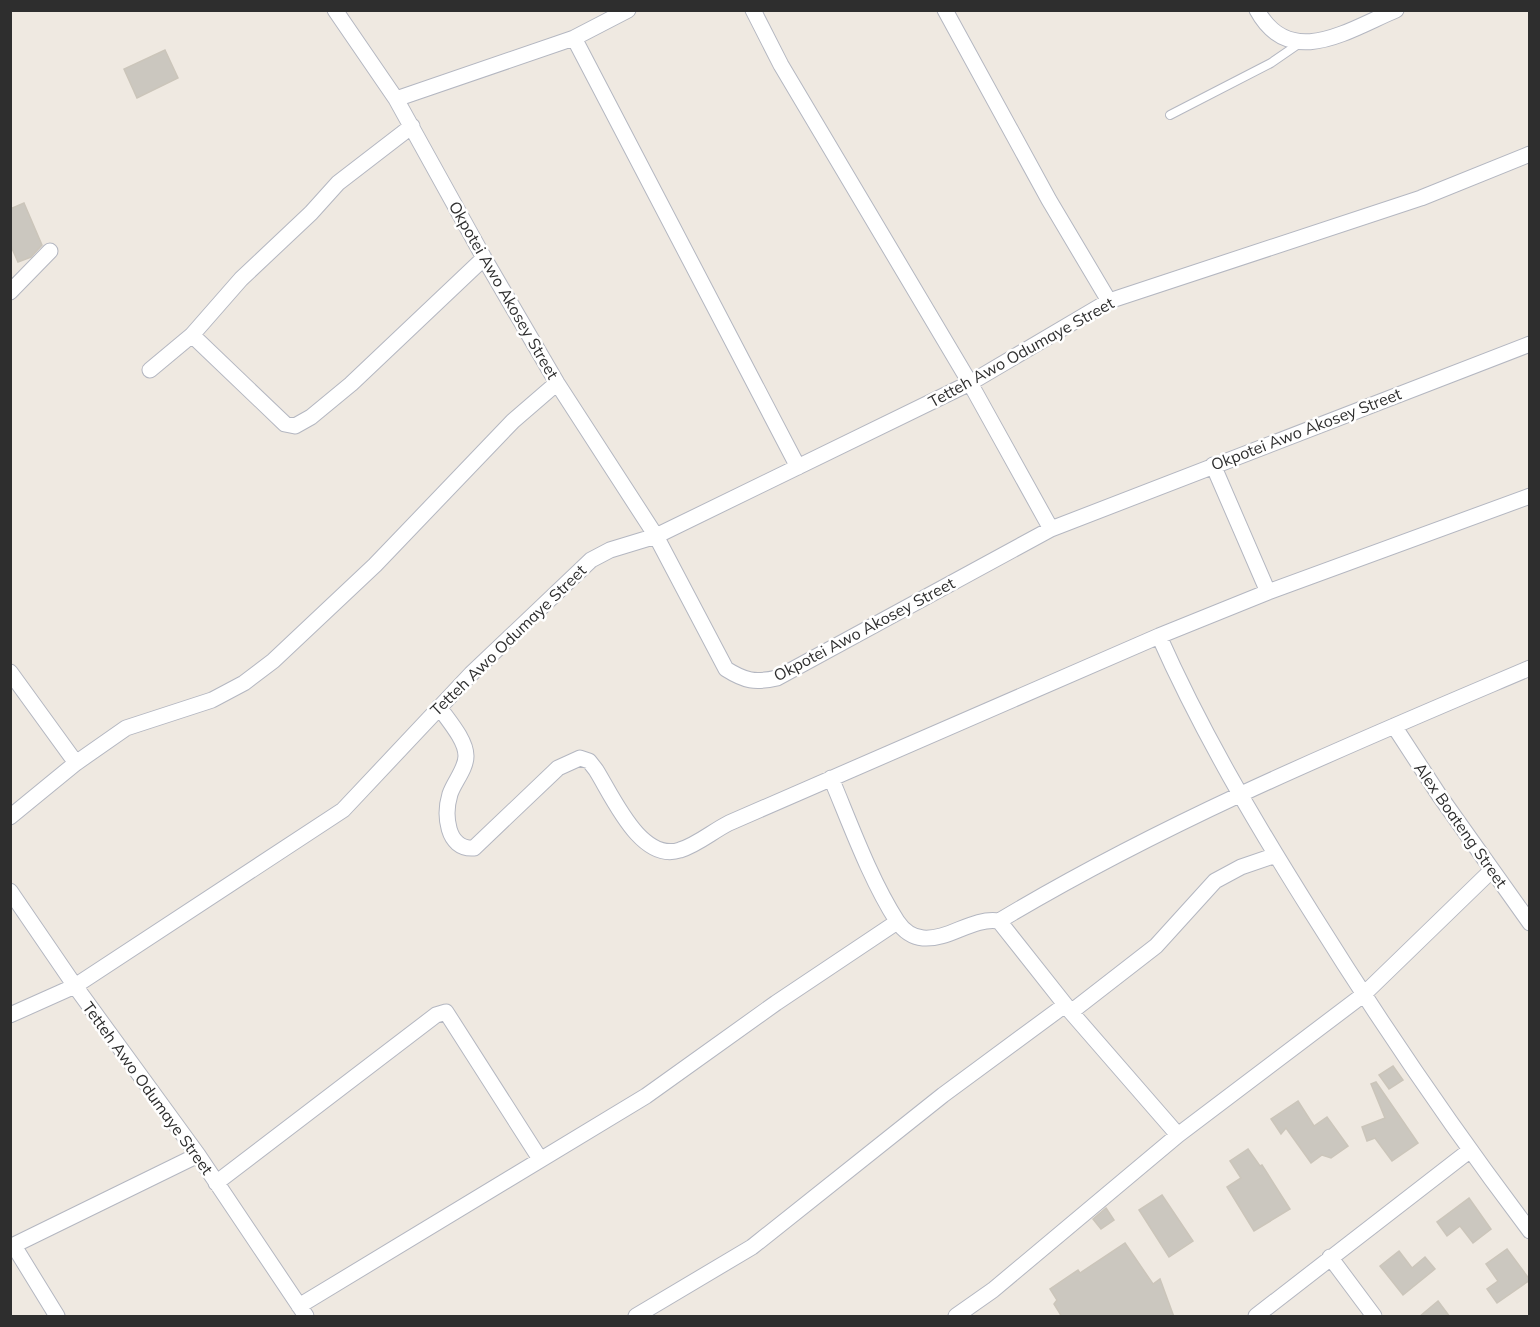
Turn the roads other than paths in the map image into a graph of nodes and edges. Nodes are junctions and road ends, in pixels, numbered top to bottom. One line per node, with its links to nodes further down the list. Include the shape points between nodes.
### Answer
1 (335, 10): 9 (street, Okpotei Awo Akosey Street)
2 (627, 10): 7 (street)
3 (753, 10): 21 (street, via 781,65)
4 (945, 10): 16 (street)
5 (1257, 10): 8 (street, via 1282,39)
6 (1396, 10): 8 (street, via 1320,42)
7 (574, 38): 9 (street); 23 (street)
8 (1299, 43): 10 (lane, via 1271,63)
9 (396, 99): 11 (street, Okpotei Awo Akosey Street)
10 (1170, 115)
11 (412, 126): 14 (street, Okpotei Awo Akosey Street); 17 (street, via 338,183 241,279)
12 (1530, 154): 16 (street, Tetteh Awo Odumaye Street, via 1422,198)
13 (50, 251): 15 (street)
14 (483, 258): 17 (street, via 351,384 295,426 285,424); 20 (street, Okpotei Awo Akosey Street)
15 (10, 292)
16 (1109, 301): 21 (street, Tetteh Awo Odumaye Street)
17 (192, 335): 19 (street)
18 (1530, 344): 22 (street, Okpotei Awo Akosey Street)
19 (150, 370)
20 (557, 383): 26 (street, Okpotei Awo Akosey Street); 33 (street, via 497,436 375,565 273,662 212,700 126,728)
21 (970, 383): 23 (street, Tetteh Awo Odumaye Street); 25 (street)
22 (1213, 465): 25 (street, Okpotei Awo Akosey Street); 27 (street)
23 (798, 467): 26 (street, Tetteh Awo Odumaye Street)
24 (1530, 496): 27 (street)
25 (1051, 529): 26 (street, Okpotei Awo Akosey Street, via 841,645 777,678 758,682 744,681 726,669)
26 (656, 536): 31 (street, Tetteh Awo Odumaye Street, via 591,560)
27 (1268, 592): 28 (street)
28 (1159, 636): 34 (street); 35 (street, via 1185,694)
29 (1530, 668): 32 (street)
30 (10, 672): 33 (street)
31 (439, 707): 34 (street, via 465,748 466,759 449,795 447,824 452,837 465,849 474,848 558,768 580,758 596,770 640,839 652,849 667,852 680,850 729,823); 43 (street, Tetteh Awo Odumaye Street, via 343,810)
32 (1394, 726): 35 (street); 38 (street, Alex Boateng Street)
33 (76, 764): 36 (street)
34 (831, 778): 41 (street)
35 (1240, 794): 37 (street); 40 (street, via 1102,863)
36 (10, 817)
37 (1276, 855): 44 (street); 45 (street, via 1241,867 1215,882 1156,946)
38 (1492, 870): 42 (street, Alex Boateng Street); 44 (street)
39 (10, 891): 43 (street)
40 (999, 921): 41 (street, via 984,921 936,938 911,935); 45 (street)
41 (897, 922): 50 (street, via 646,1096)
42 (1530, 923)
43 (75, 986): 46 (street); 49 (street, Tetteh Awo Odumaye Street)
44 (1363, 995): 47 (street); 48 (street)
45 (1068, 1008): 47 (street); 57 (street, via 943,1095 752,1247)
46 (10, 1015)
47 (1178, 1135): 58 (street)
48 (1469, 1151): 52 (street); 54 (street)
49 (198, 1155): 51 (street, Tetteh Awo Odumaye Street); 53 (street)
50 (540, 1159): 51 (street, via 446,1012 436,1015); 55 (street)
51 (216, 1183): 55 (street, Tetteh Awo Odumaye Street)
52 (1530, 1231)
53 (12, 1246): 56 (street)
54 (1330, 1257): 59 (street); 60 (street)
55 (303, 1311)
56 (57, 1317)
57 (636, 1317)
58 (956, 1317)
59 (1256, 1317)
60 (1374, 1317)

